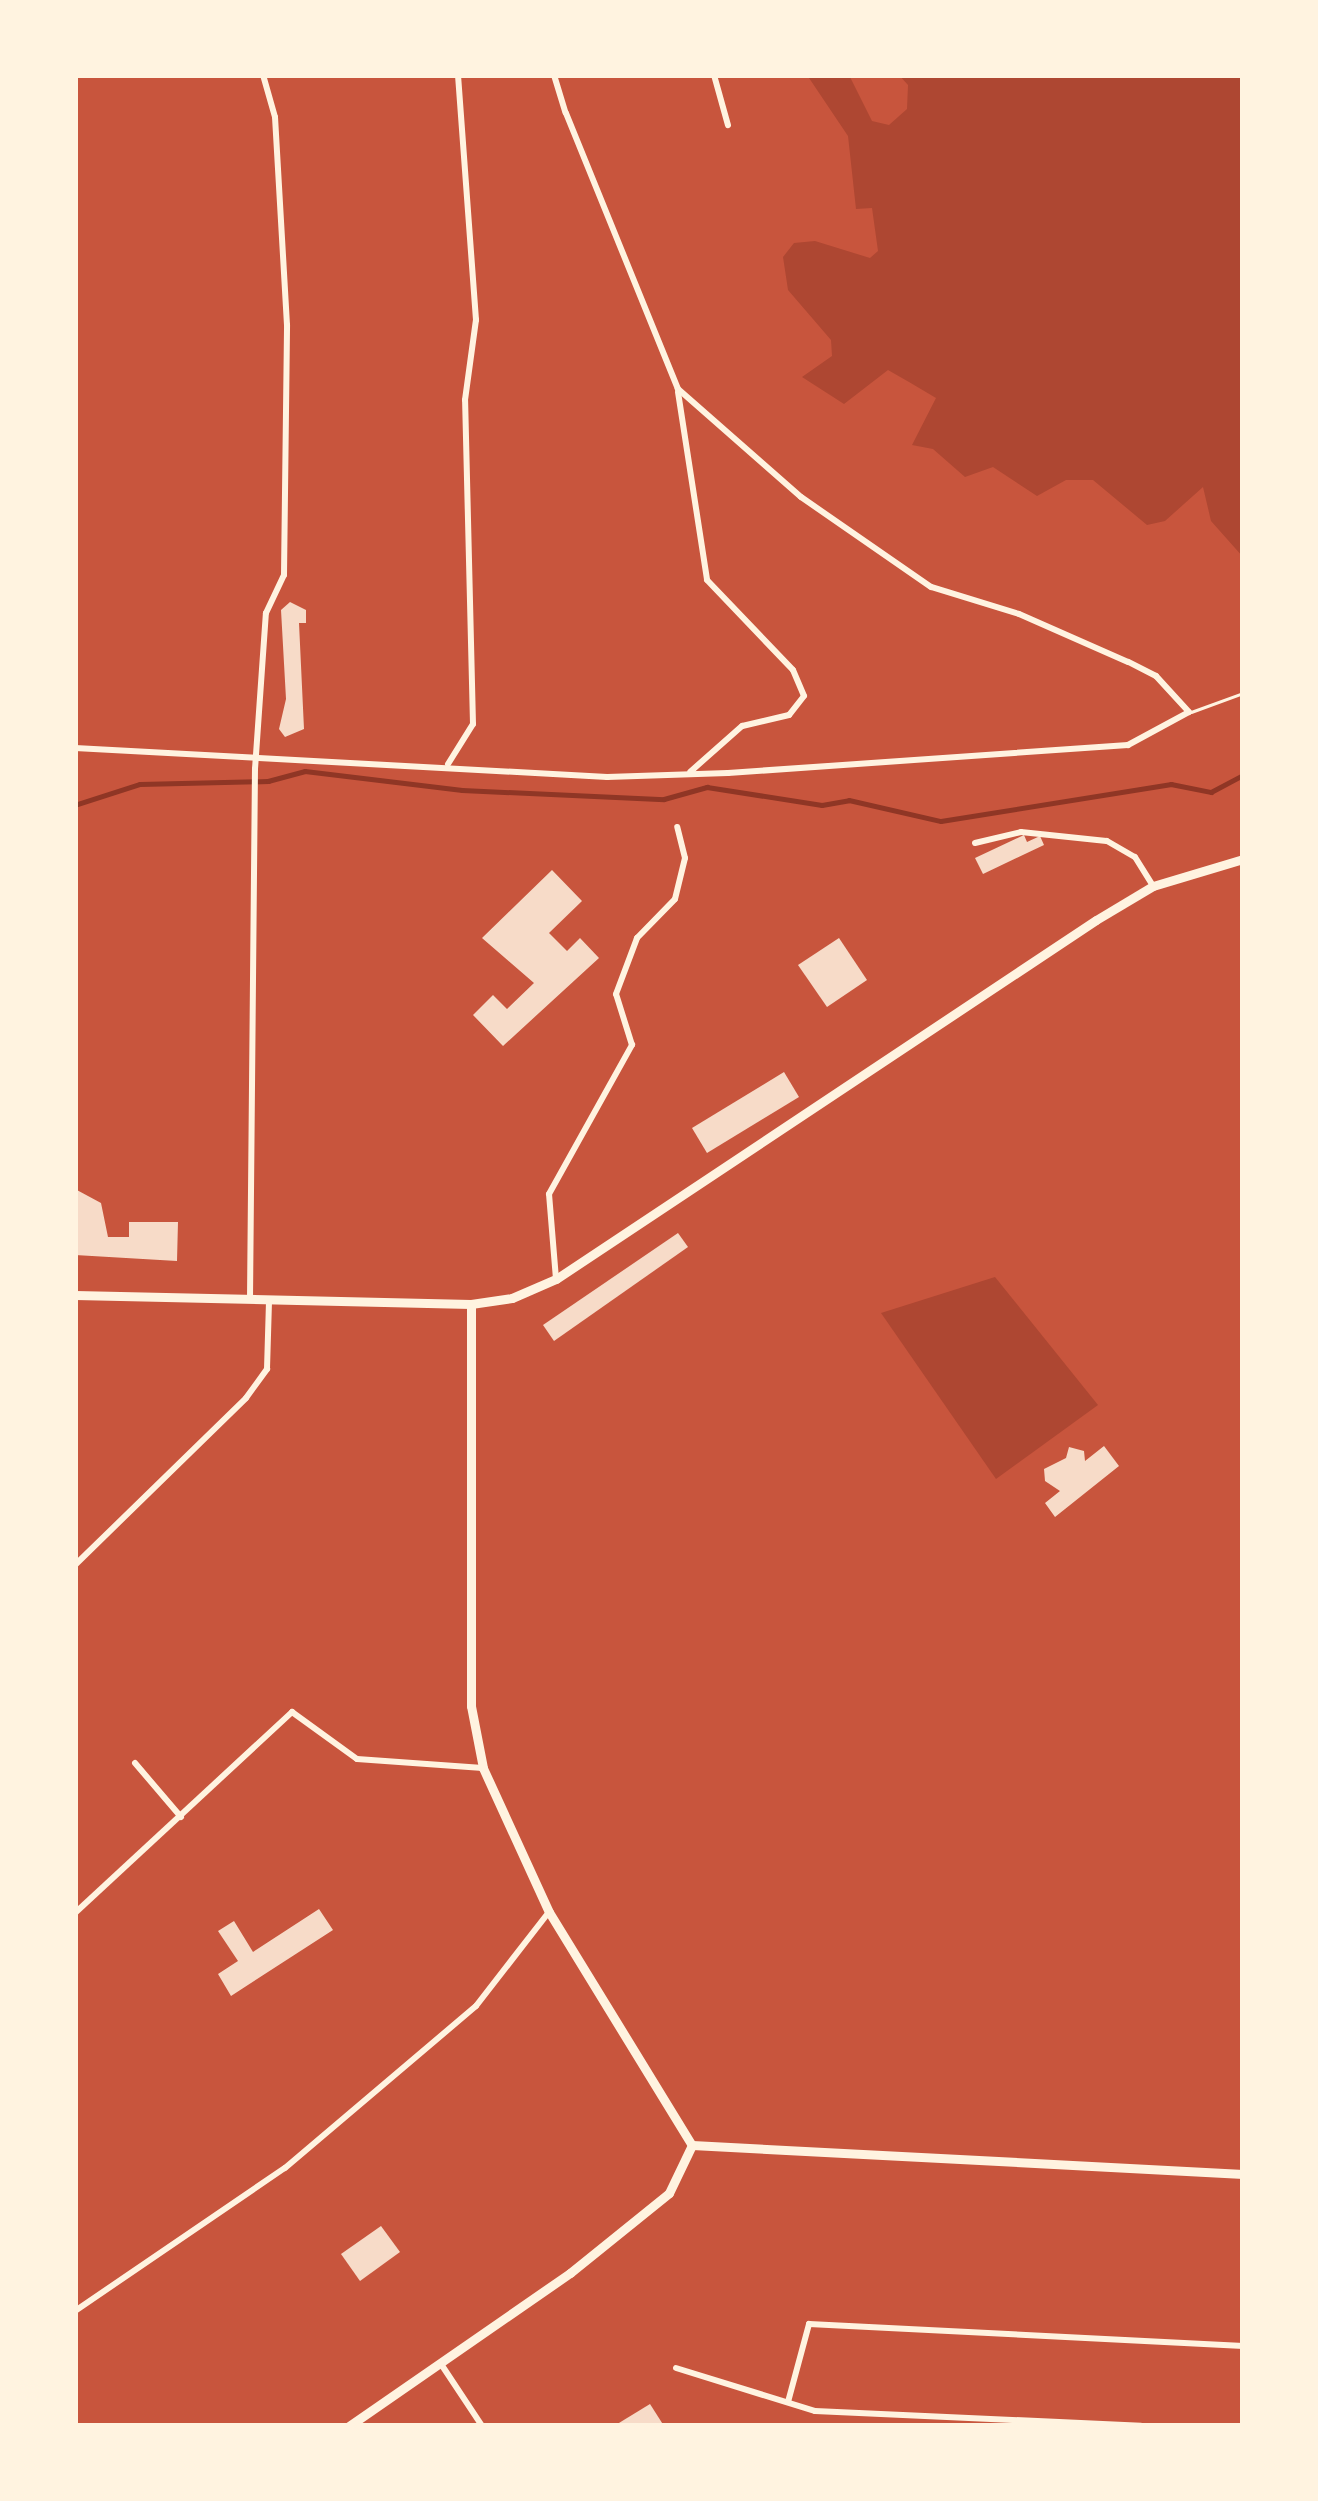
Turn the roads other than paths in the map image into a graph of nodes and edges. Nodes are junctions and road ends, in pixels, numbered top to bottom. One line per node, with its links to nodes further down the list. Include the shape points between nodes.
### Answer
1 (263, 75): 12 (street, via 274,117 286,348 284,575 266,613)
2 (458, 75): 13 (street, via 476,320 464,400 473,724)
3 (554, 75): 5 (street)
4 (714, 75): 6 (street)
5 (566, 113): 7 (street); 8 (street)
6 (728, 125)
7 (583, 164)
8 (677, 389): 10 (street, via 801,497 931,587 1019,614 1128,662 1156,676); 14 (street, via 707,580 794,670 804,696 789,715 742,726)
9 (1243, 693): 10 (lane)
10 (1190, 712): 14 (street, via 1128,746)
11 (75, 748): 12 (street)
12 (258, 754): 13 (street); 21 (street)
13 (445, 767): 14 (street)
14 (688, 775)
15 (677, 827): 19 (street, via 686,858 681,884 629,951 616,994 632,1046 549,1194)
16 (975, 843): 18 (street, via 1021,832 1107,841 1135,857)
17 (1243, 859): 18 (main road)
18 (1153, 886): 19 (main road)
19 (556, 1279): 23 (main road)
20 (75, 1295): 21 (main road)
21 (250, 1298): 22 (main road)
22 (269, 1300): 23 (main road); 24 (street, via 268,1369 213,1437)
23 (471, 1304): 26 (main road, via 471,1706)
24 (75, 1565)
25 (135, 1762): 27 (street)
26 (483, 1768): 27 (street, via 357,1759 292,1712); 28 (main road)
27 (181, 1817): 29 (street)
28 (549, 1912): 30 (main road); 32 (street, via 476,2006 285,2168)
29 (75, 1913)
30 (692, 2145): 31 (main road); 34 (main road, via 668,2193)
31 (1243, 2174)
32 (75, 2311)
33 (1243, 2346): 36 (street, via 809,2324)
34 (440, 2364): 37 (main road); 38 (street)
35 (676, 2368): 36 (street)
36 (788, 2402): 39 (street, via 815,2411)
37 (349, 2426)
38 (482, 2426)
39 (1141, 2426)

